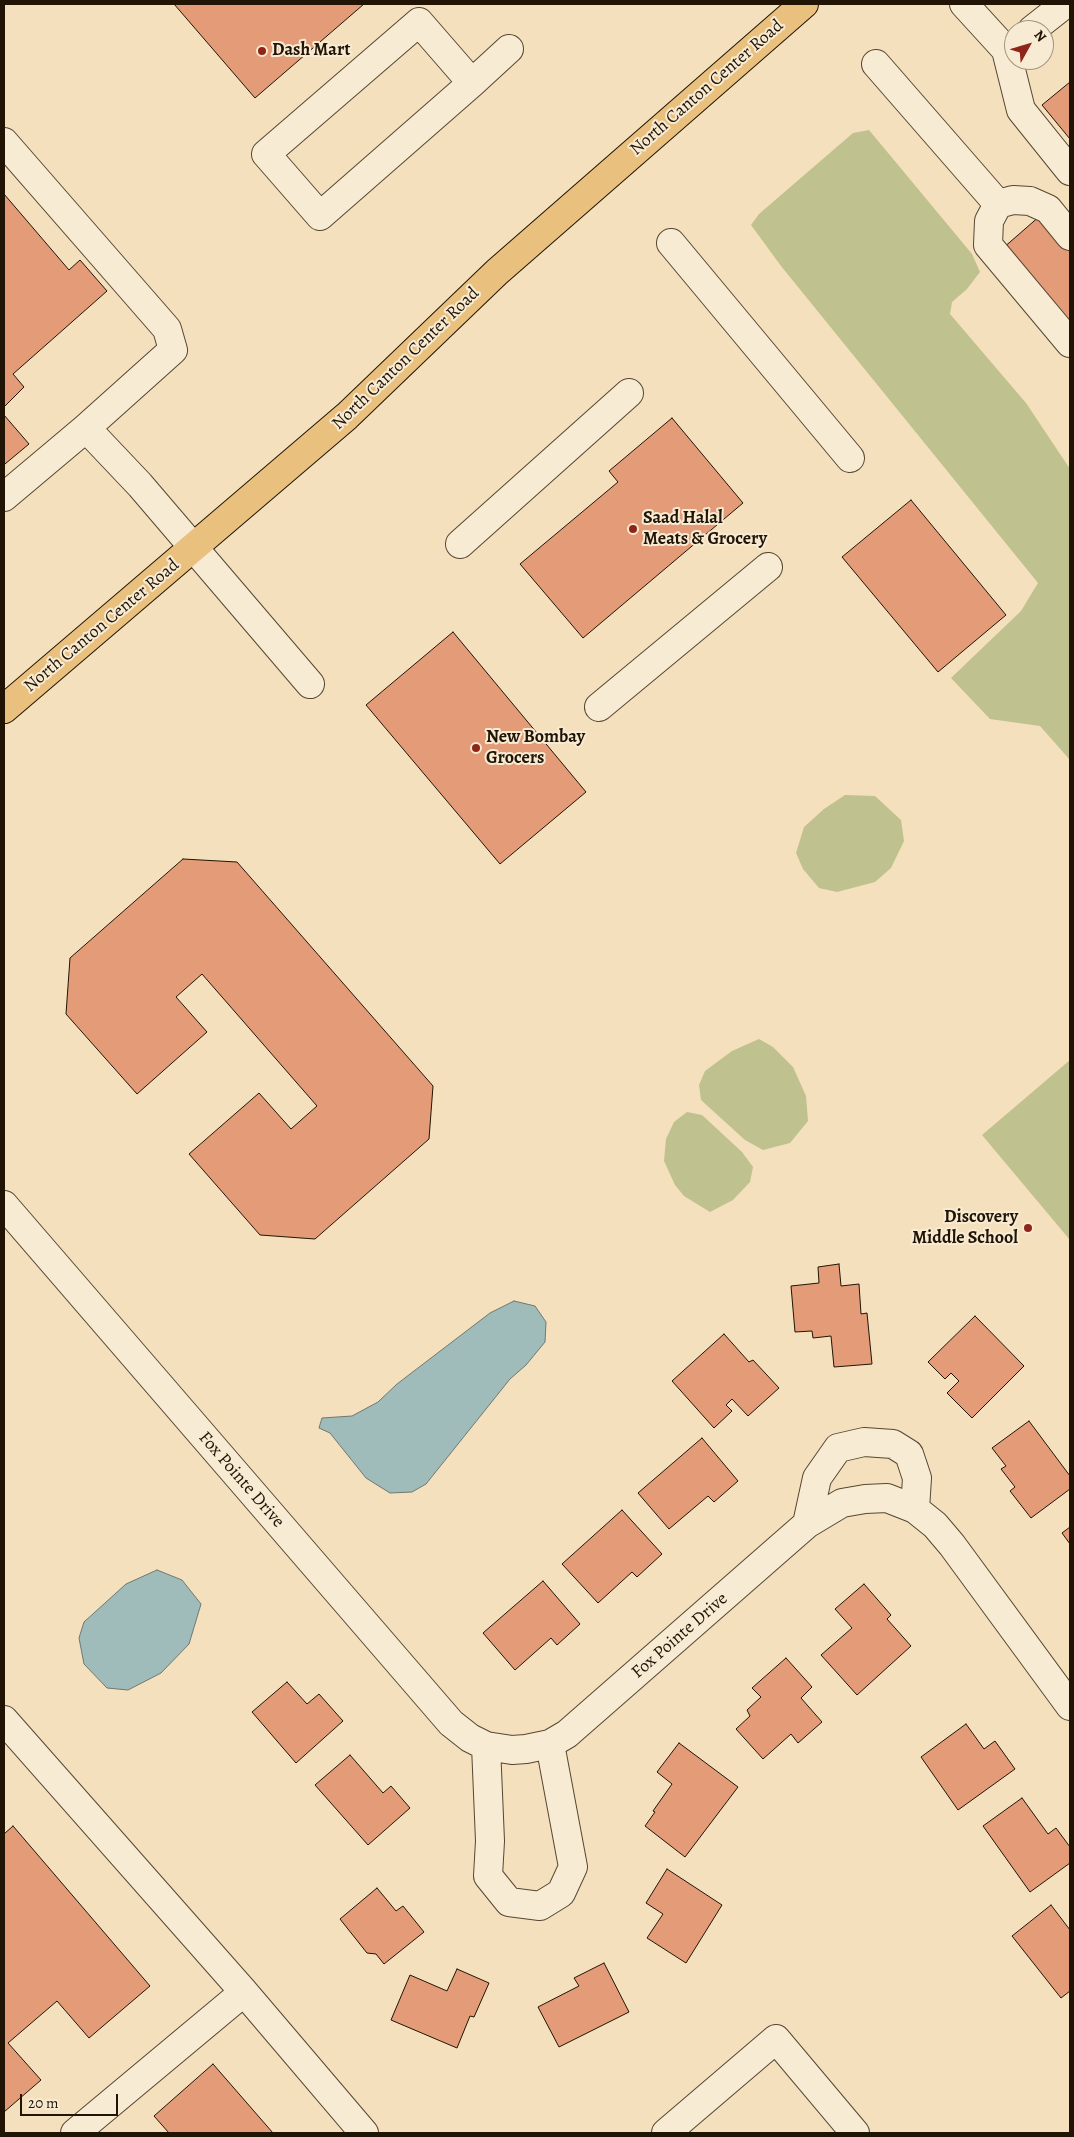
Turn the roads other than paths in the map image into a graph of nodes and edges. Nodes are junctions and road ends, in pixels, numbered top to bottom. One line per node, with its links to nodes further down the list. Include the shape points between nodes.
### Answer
1 (804, 4): 21 (main road, North Canton Center Road, via 497,272 347,416)
2 (964, 4): 5 (street)
3 (1065, 4): 4 (street)
4 (1045, 20)
5 (1004, 41)
6 (509, 49): 9 (street)
7 (876, 64): 12 (street)
8 (1014, 70): 11 (street, via 1021,110)
9 (472, 83): 9 (street, via 320,216 266,154 419,22)
10 (4, 142): 17 (street, via 167,329 173,350)
11 (1070, 170)
12 (998, 204): 13 (street, via 1013,200 1030,201 1048,209); 15 (street, via 989,221 988,245)
13 (1070, 236)
14 (671, 244): 18 (street)
15 (1070, 343)
16 (629, 393): 20 (street)
17 (86, 428): 19 (street); 21 (street)
18 (850, 458)
19 (4, 496)
20 (460, 544)
21 (194, 547): 23 (street); 25 (main road, North Canton Center Road)
22 (768, 567): 24 (street)
23 (310, 684)
24 (600, 707)
25 (4, 709)
26 (4, 1205): 32 (street, Fox Pointe Drive, via 451,1723)
27 (915, 1508): 28 (street, Fox Pointe Drive, via 887,1498 865,1499 842,1503); 28 (street, via 917,1478 909,1454 892,1444 864,1442 838,1448 817,1478); 29 (street, Fox Pointe Drive, via 952,1545)
28 (807, 1524): 31 (street, Fox Pointe Drive, via 579,1724)
29 (1070, 1706)
30 (4, 1720): 33 (street)
31 (550, 1744): 32 (street, Fox Pointe Drive, via 512,1750); 32 (street, via 573,1867 561,1893 540,1906 509,1902 488,1876 490,1841)
32 (486, 1746)
33 (244, 1992): 34 (street); 35 (street)
34 (75, 2133)
35 (364, 2133)
36 (666, 2133): 37 (street, via 776,2039)
37 (855, 2133)

